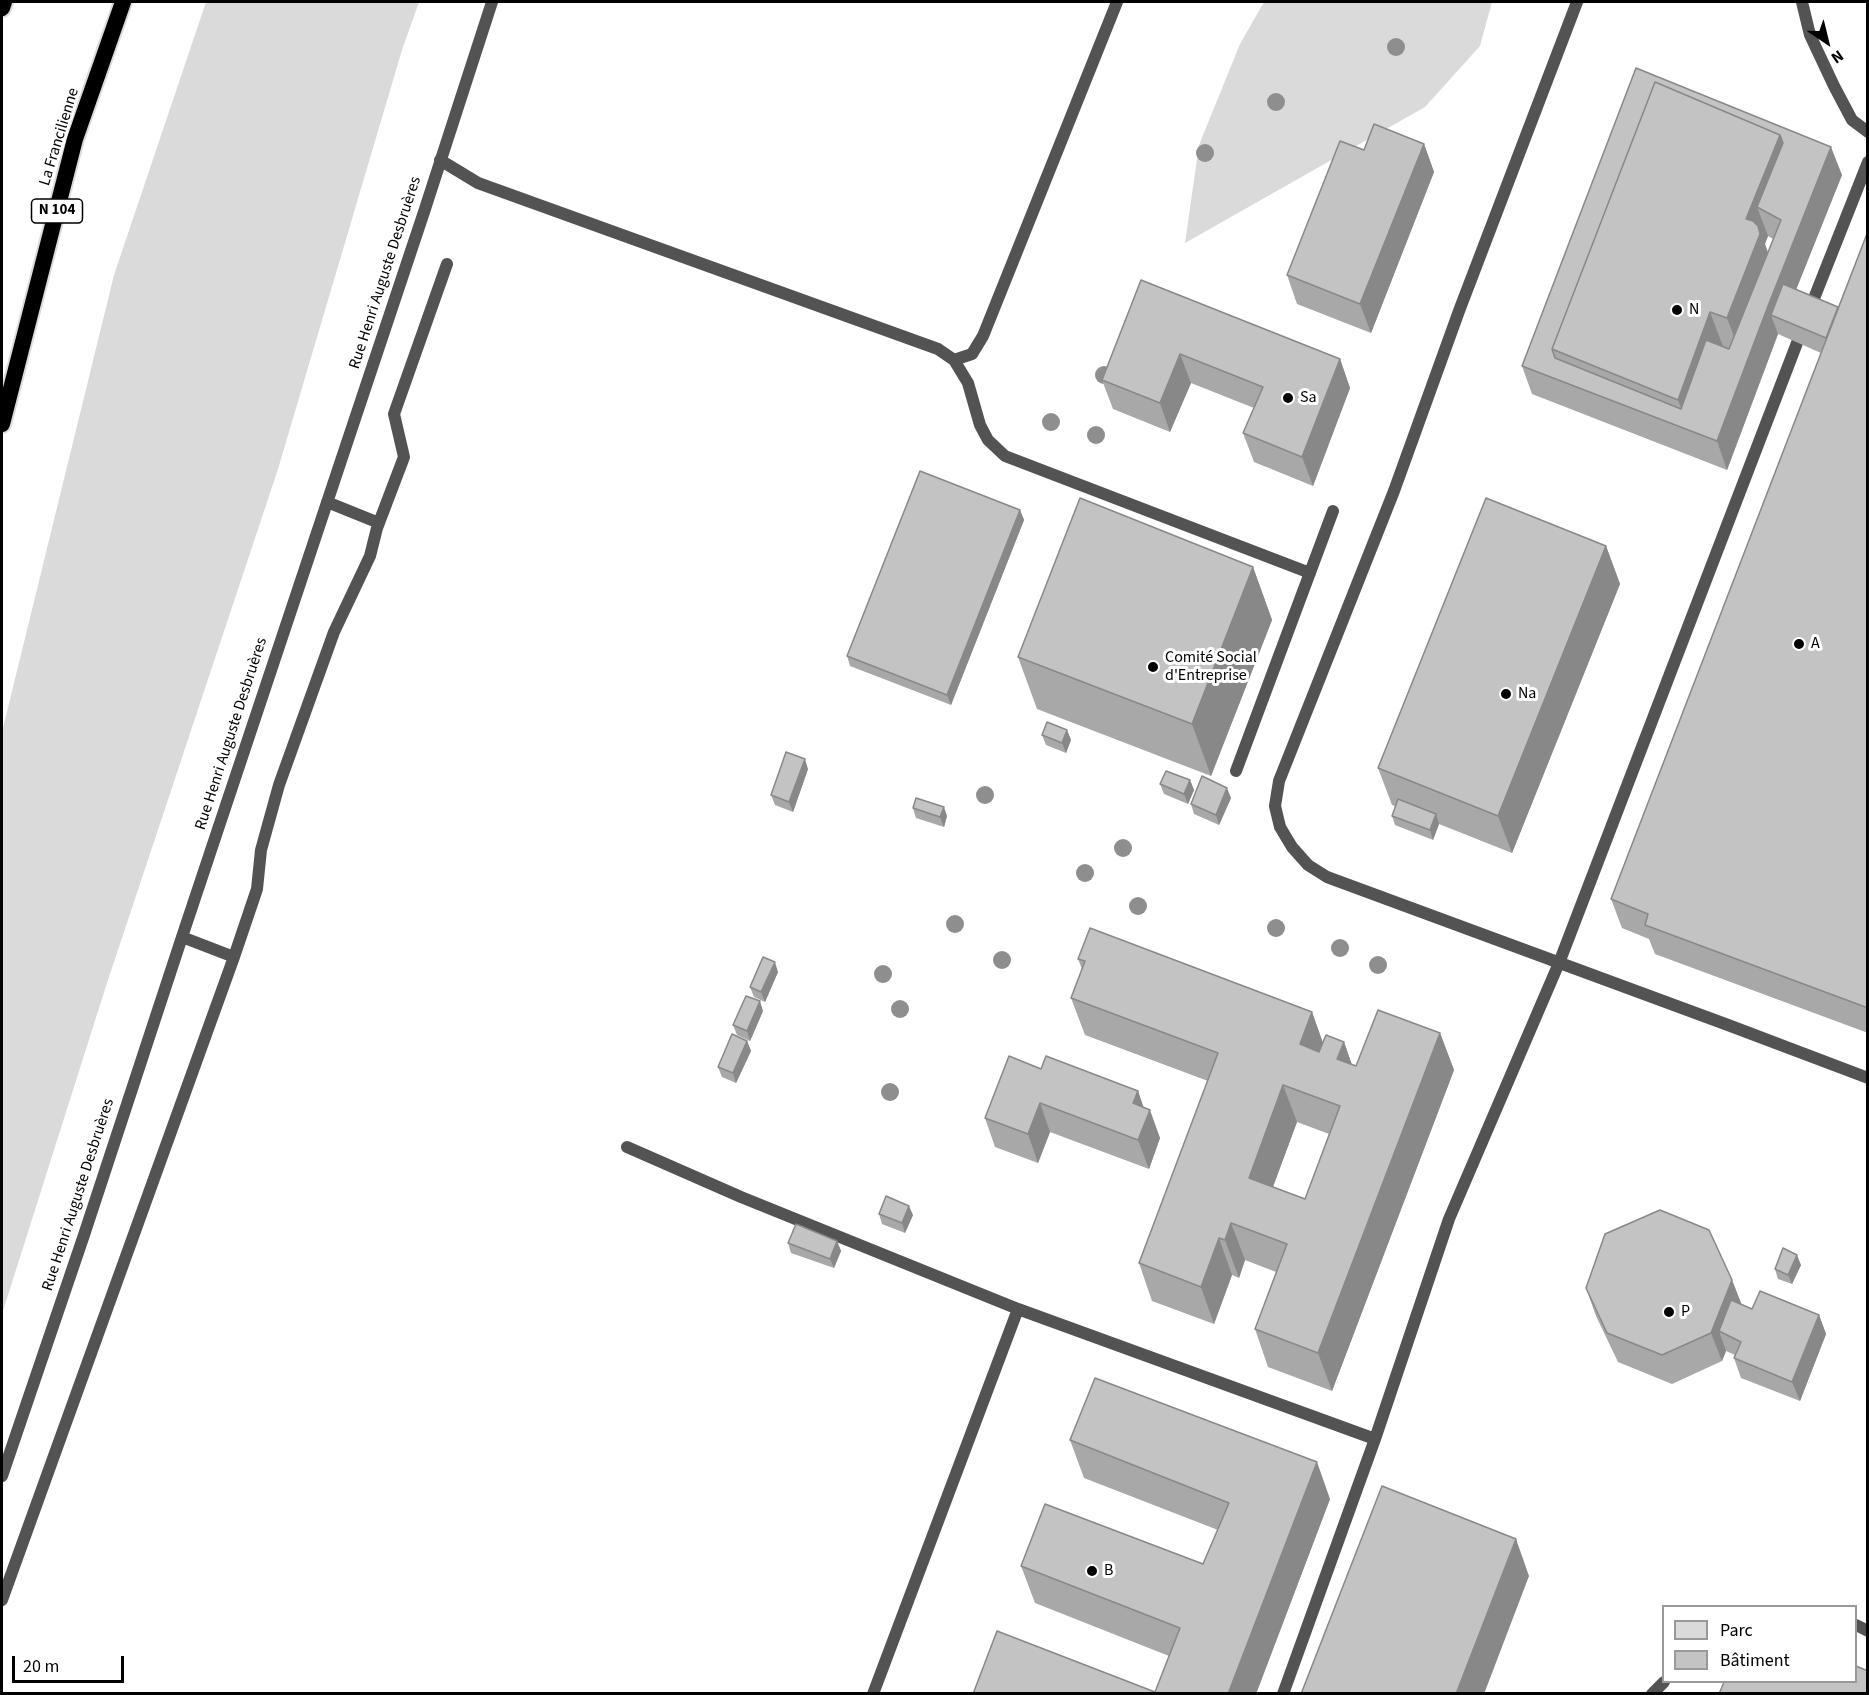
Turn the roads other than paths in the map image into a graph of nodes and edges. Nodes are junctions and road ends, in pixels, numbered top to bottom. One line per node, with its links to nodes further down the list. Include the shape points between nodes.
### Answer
1 (4, 2): 7 (highway)
2 (123, 2): 15 (highway, La Francilienne / N 104, via 75,139)
3 (492, 2): 9 (lane, Rue Henri Auguste Desbruères)
4 (1117, 2): 14 (lane, via 983,336 972,354)
5 (1577, 2): 23 (lane, via 1394,491 1279,781 1275,806 1280,827 1292,847 1308,865 1327,877)
6 (1802, 2): 8 (lane, via 1810,35 1834,86 1852,120)
7 (2, 9)
8 (1868, 132)
9 (440, 160): 14 (lane, via 478,183 938,349); 16 (lane, Rue Henri Auguste Desbruères)
10 (1868, 162): 12 (lane)
11 (447, 264): 18 (lane, via 394,414 404,457)
12 (1809, 311)
13 (1797, 343): 23 (lane)
14 (954, 360): 19 (lane, via 968,383 980,425 988,440 1005,456)
15 (2, 424)
16 (327, 502): 18 (lane); 21 (lane, Rue Henri Auguste Desbruères)
17 (1333, 511): 19 (lane)
18 (379, 523): 22 (lane, via 370,556 334,632 279,785 261,849 257,889)
19 (1310, 573): 20 (lane)
20 (1236, 771)
21 (182, 937): 22 (lane); 28 (lane, Rue Henri Auguste Desbruères)
22 (234, 957): 29 (lane)
23 (1559, 963): 24 (lane); 27 (lane, via 1449,1219)
24 (1868, 1078)
25 (627, 1147): 26 (lane)
26 (1018, 1309): 27 (lane); 31 (lane)
27 (1375, 1439): 32 (lane)
28 (2, 1476)
29 (2, 1600)
30 (1663, 1683): 33 (lane)
31 (873, 1694)
32 (1283, 1694)
33 (1652, 1694)

